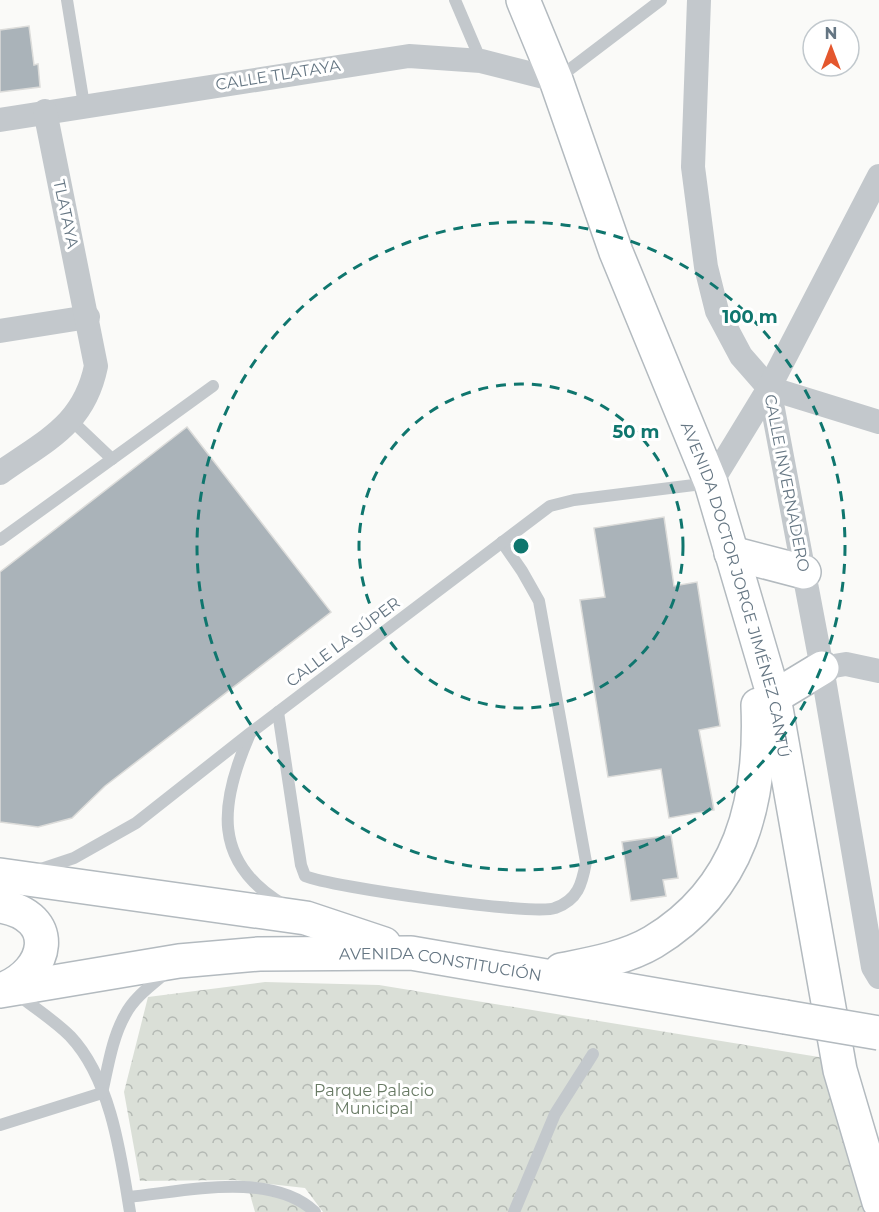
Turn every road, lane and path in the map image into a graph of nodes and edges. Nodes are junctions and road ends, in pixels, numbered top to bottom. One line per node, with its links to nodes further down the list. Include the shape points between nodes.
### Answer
1 (66, 0): 8 (lane)
2 (455, 0): 6 (lane)
3 (523, 0): 7 (main road, AVENIDA DOCTOR JORGE JIMÉNEZ CANTÚ)
4 (661, 0): 7 (lane)
5 (699, 0): 15 (street, CALLE INVERNADERO, via 693,167 706,267 717,311 741,356)
6 (481, 61): 7 (street, CALLE TLATAYA); 8 (street, CALLE TLATAYA, via 409,56)
7 (556, 80): 20 (main road, AVENIDA DOCTOR JORGE JIMÉNEZ CANTÚ, via 616,252)
8 (84, 105): 9 (street, CALLE TLATAYA)
9 (45, 111): 10 (street, CALLE TLATAYA); 12 (street, TLATAYA)
10 (0, 120)
11 (879, 176): 15 (street)
12 (88, 317): 13 (street); 16 (street, TLATAYA, via 96,366 91,391)
13 (0, 331)
14 (213, 386): 18 (lane)
15 (769, 388): 17 (street); 20 (street); 24 (street, CALLE INVERNADERO)
16 (72, 421): 18 (lane); 19 (street, TLATAYA)
17 (879, 422)
18 (112, 459): 21 (lane)
19 (0, 473)
20 (711, 483): 22 (lane, CALLE LA SÚPER, via 550,506); 23 (main road, AVENIDA DOCTOR JORGE JIMÉNEZ CANTÚ)
21 (0, 540)
22 (502, 542): 29 (lane, CALLE LA SÚPER); 29 (lane, via 539,601 586,862 582,888 572,899 553,909 497,906 366,890 305,876)
23 (731, 553): 24 (main road); 25 (main road, AVENIDA DOCTOR JORGE JIMÉNEZ CANTÚ)
24 (804, 572): 26 (street, CALLE INVERNADERO)
25 (755, 637): 28 (main road, AVENIDA DOCTOR JORGE JIMÉNEZ CANTÚ); 35 (main road, via 760,749 755,794 743,838 720,879 692,913 652,943 603,961)
26 (822, 668): 27 (street, via 846,664); 28 (main road); 36 (street, CALLE INVERNADERO, via 873,967)
27 (879, 671)
28 (774, 697): 43 (main road, AVENIDA DOCTOR JORGE JIMÉNEZ CANTÚ, via 840,1070)
29 (278, 712): 30 (lane, CALLE LA SÚPER)
30 (249, 734): 31 (lane, CALLE LA SÚPER, via 107,842); 32 (lane, via 231,785 226,827 234,851 258,887)
31 (5, 886): 32 (main road); 37 (main road, via 18,909 40,931 42,945 28,973)
32 (306, 918): 33 (main road)
33 (411, 953): 34 (main road, AVENIDA CONSTITUCIÓN, via 259,954); 35 (main road, AVENIDA CONSTITUCIÓN)
34 (179, 961): 37 (main road, AVENIDA CONSTITUCIÓN); 40 (lane, via 125,1014)
35 (544, 974): 38 (main road, AVENIDA CONSTITUCIÓN, bridge)
36 (879, 977)
37 (3, 990): 40 (lane, via 69,1036 84,1054)
38 (879, 1034)
39 (592, 1054): 46 (lane, via 555,1114)
40 (102, 1093): 41 (lane); 42 (lane)
41 (0, 1125)
42 (128, 1197): 44 (lane); 45 (lane, via 244,1186 282,1192)
43 (879, 1202)
44 (130, 1212)
45 (315, 1212)
46 (514, 1212)

